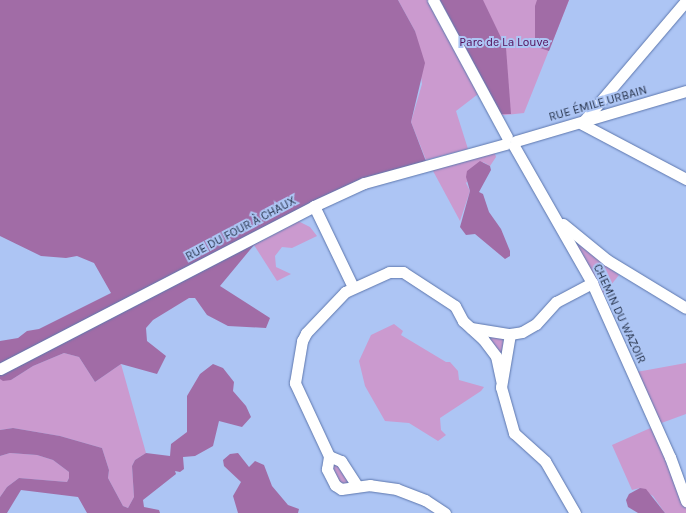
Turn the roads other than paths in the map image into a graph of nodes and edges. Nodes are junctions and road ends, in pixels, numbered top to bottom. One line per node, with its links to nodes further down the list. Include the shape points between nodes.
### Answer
1 (433, 0): 5 (street, CHEMIN DU WAZOIR)
2 (686, 1): 4 (street)
3 (686, 91): 4 (street, RUE ÉMILE URBAIN)
4 (582, 124): 5 (street, RUE ÉMILE URBAIN); 6 (street)
5 (511, 142): 7 (street, RUE DU FOUR À CHAUX, via 364,182); 8 (street, CHEMIN DU WAZOIR)
6 (686, 179)
7 (314, 206): 10 (street); 14 (street, RUE DU FOUR À CHAUX)
8 (555, 215): 9 (street, CHEMIN DU WAZOIR); 11 (street, via 607,260)
9 (592, 283): 13 (street, via 553,304 533,327); 18 (street, CHEMIN DU WAZOIR, via 670,457)
10 (353, 287): 12 (street, via 389,272 403,272 451,302); 16 (street, via 345,292 305,335 295,378 296,387)
11 (686, 308)
12 (470, 328): 13 (street); 15 (street, via 486,342 496,356)
13 (510, 334): 15 (street)
14 (0, 369)
15 (502, 380): 20 (street, via 502,397 514,433 545,461)
16 (329, 456): 17 (street, via 341,461); 17 (street, via 327,469 335,486 341,489)
17 (357, 486): 19 (street, via 397,489 425,500)
18 (686, 501)
19 (445, 513)
20 (576, 513)

